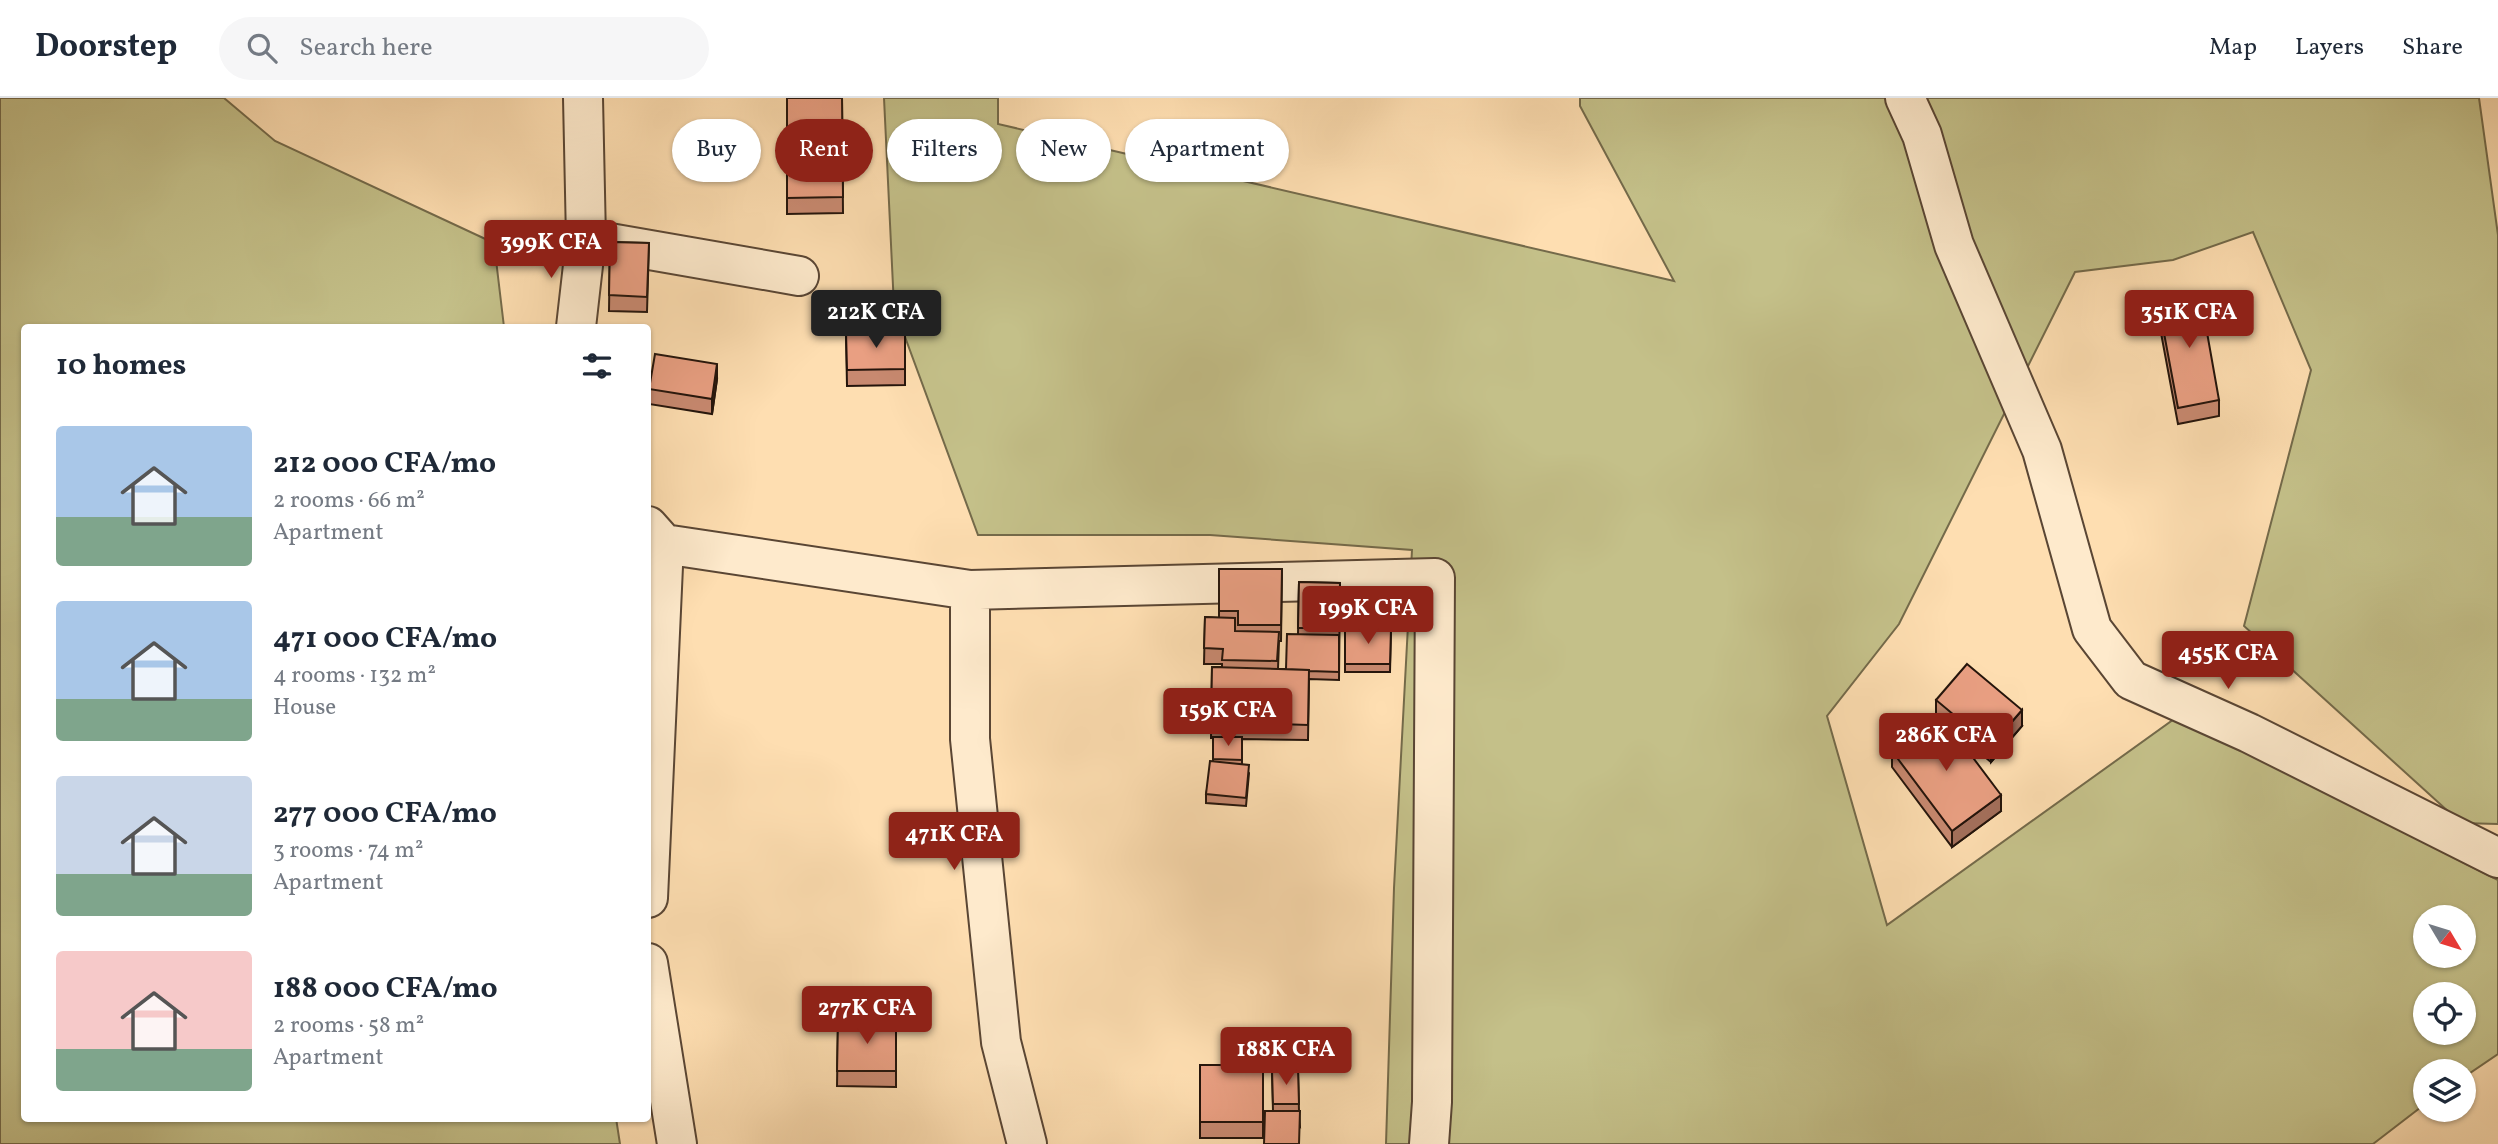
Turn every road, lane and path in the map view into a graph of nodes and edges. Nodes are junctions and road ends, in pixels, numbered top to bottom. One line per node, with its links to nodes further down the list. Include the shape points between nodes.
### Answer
1 (583, 98): 3 (street)
2 (1905, 98): 9 (street, via 1922,135 1954,245 2042,450 2092,629 2123,670 2132,680 2249,733)
3 (586, 239): 4 (street); 5 (street)
4 (799, 276)
5 (576, 324)
6 (656, 535): 7 (street); 8 (street)
7 (970, 590): 12 (street, via 970,739 1000,1042); 13 (street, via 1434,578)
8 (651, 762)
9 (2498, 858)
10 (651, 982): 11 (street)
11 (677, 1144)
12 (1027, 1144)
13 (1429, 1144)

